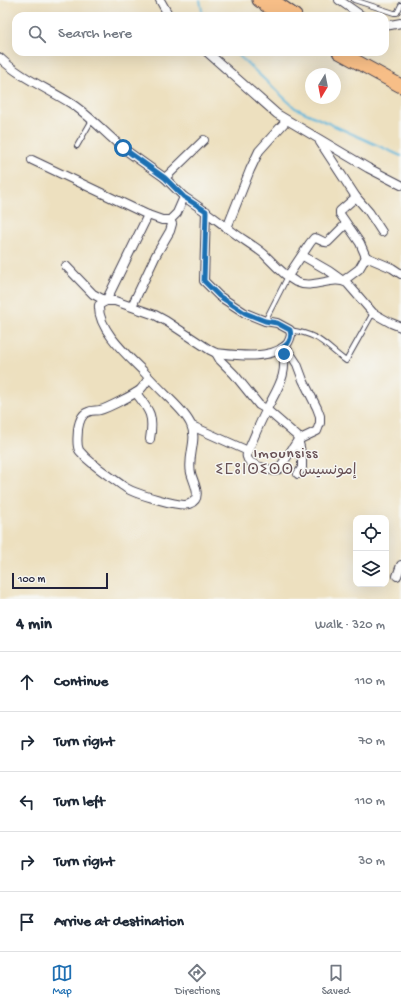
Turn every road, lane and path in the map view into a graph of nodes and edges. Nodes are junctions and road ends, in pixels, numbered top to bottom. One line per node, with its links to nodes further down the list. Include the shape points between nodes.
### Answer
1 (160, 0): 7 (street)
2 (259, 0): 8 (highway)
3 (273, 0): 9 (highway)
4 (339, 0): 10 (street)
5 (354, 0): 6 (lane, via 394,13 399,12)
6 (401, 6)
7 (167, 12)
8 (276, 12)
9 (290, 12)
10 (356, 12)
11 (401, 23): 12 (street)
12 (389, 26)
13 (212, 56): 20 (street)
14 (346, 56): 18 (highway)
15 (362, 56): 17 (highway)
16 (0, 58): 19 (street, via 10,68 72,104)
17 (401, 77)
18 (401, 86)
19 (92, 120): 23 (lane); 25 (street, via 123,148)
20 (286, 121): 22 (street); 33 (street, via 259,151)
21 (204, 140): 25 (street)
22 (319, 140): 26 (street); 28 (street)
23 (77, 146)
24 (32, 160): 30 (street)
25 (165, 178): 27 (street)
26 (401, 185)
27 (184, 197): 29 (street); 31 (street, via 177,213)
28 (356, 197): 32 (street, via 340,211); 34 (street)
29 (206, 211): 33 (street); 44 (street, via 204,281 219,296 245,313)
30 (148, 215): 31 (street); 41 (street)
31 (170, 220): 42 (street, via 170,231)
32 (346, 224): 35 (street, via 328,242 314,238); 36 (street, via 360,243)
33 (227, 228): 39 (street, via 264,254)
34 (382, 232)
35 (303, 256): 39 (street); 40 (street)
36 (366, 257): 38 (street); 40 (street, via 359,269)
37 (66, 266): 41 (street, via 93,294)
38 (401, 274)
39 (288, 276): 40 (street, via 305,284); 44 (lane)
40 (343, 281): 43 (street)
41 (106, 301): 42 (street, via 115,300); 49 (street, via 98,308 108,333 128,358)
42 (132, 306): 48 (street, via 161,318)
43 (374, 313): 45 (street); 46 (lane, via 346,361 320,339)
44 (265, 321): 46 (street, via 277,323)
45 (401, 327)
46 (290, 330): 47 (street, via 291,335)
47 (284, 347): 48 (street, via 253,356); 51 (street, via 283,379); 54 (street, via 297,364 320,416 317,431)
48 (216, 353): 51 (street, via 259,405)
49 (149, 378): 50 (street); 52 (street, via 175,404)
50 (136, 393): 52 (street, via 101,410 85,414 81,418 77,443 79,450 96,467 129,489 167,503 193,503 197,493 190,462); 53 (street, via 150,414)
51 (266, 409): 54 (street); 55 (street)
52 (192, 426): 55 (street)
53 (150, 439)
54 (298, 440): 55 (street, via 278,471 249,462); 56 (street, via 302,460 302,468)
55 (248, 451)
56 (298, 474)
57 (401, 565): 58 (street)
58 (397, 576)

